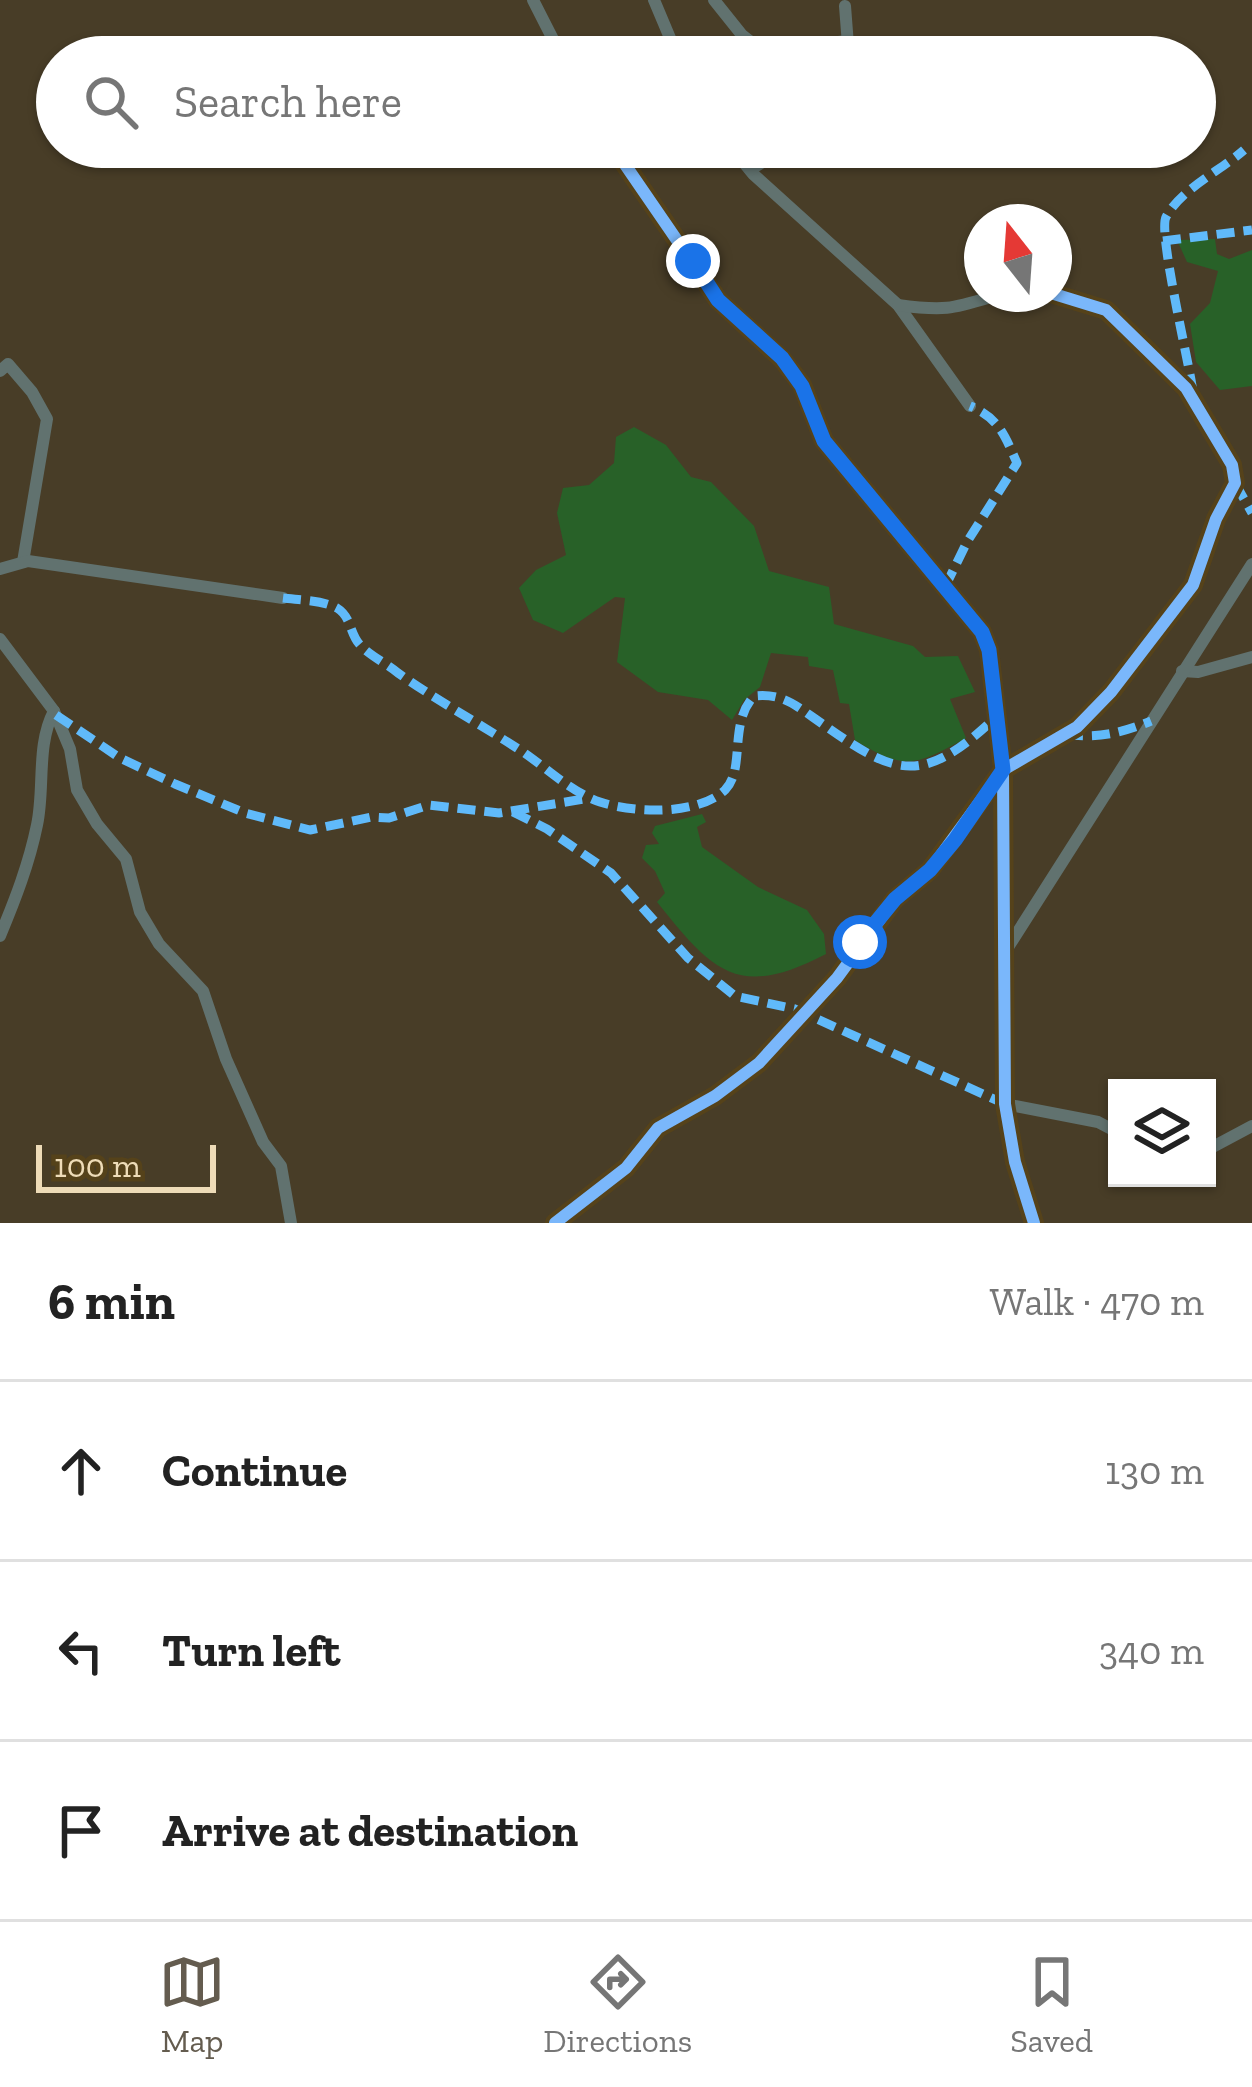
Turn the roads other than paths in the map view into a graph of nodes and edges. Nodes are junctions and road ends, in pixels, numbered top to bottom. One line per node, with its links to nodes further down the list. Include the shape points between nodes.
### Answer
1 (533, 0): 5 (street)
2 (653, 0): 6 (street)
3 (714, 0): 7 (street)
4 (845, 6): 8 (street)
5 (551, 36)
6 (669, 36)
7 (743, 36)
8 (846, 36)
9 (628, 168): 25 (street, via 718,300 782,358 824,441 982,632)
10 (753, 168): 11 (street)
11 (750, 170): 13 (street)
12 (1072, 300): 25 (street, via 1106,310 1186,388 1235,483 1193,585 1111,692 1077,727)
13 (898, 305): 14 (street); 16 (street)
14 (964, 307)
15 (0, 371): 17 (street, via 8,364 46,418)
16 (970, 406)
17 (23, 562): 19 (street); 20 (street)
18 (1252, 564): 23 (street)
19 (0, 569)
20 (283, 598)
21 (0, 639): 24 (street)
22 (1252, 658): 23 (street)
23 (1182, 671): 27 (street)
24 (54, 711): 26 (street, via 37,826); 32 (street, via 77,790 126,859 140,912 202,991 280,1166)
25 (1003, 770): 27 (street); 33 (street, via 955,840 895,899 759,1063 658,1128 626,1168)
26 (0, 936)
27 (1005, 953): 28 (street)
28 (1005, 1105): 30 (street); 34 (street)
29 (1252, 1126): 31 (street)
30 (1108, 1127)
31 (1216, 1145)
32 (291, 1223)
33 (555, 1223)
34 (1034, 1223)

